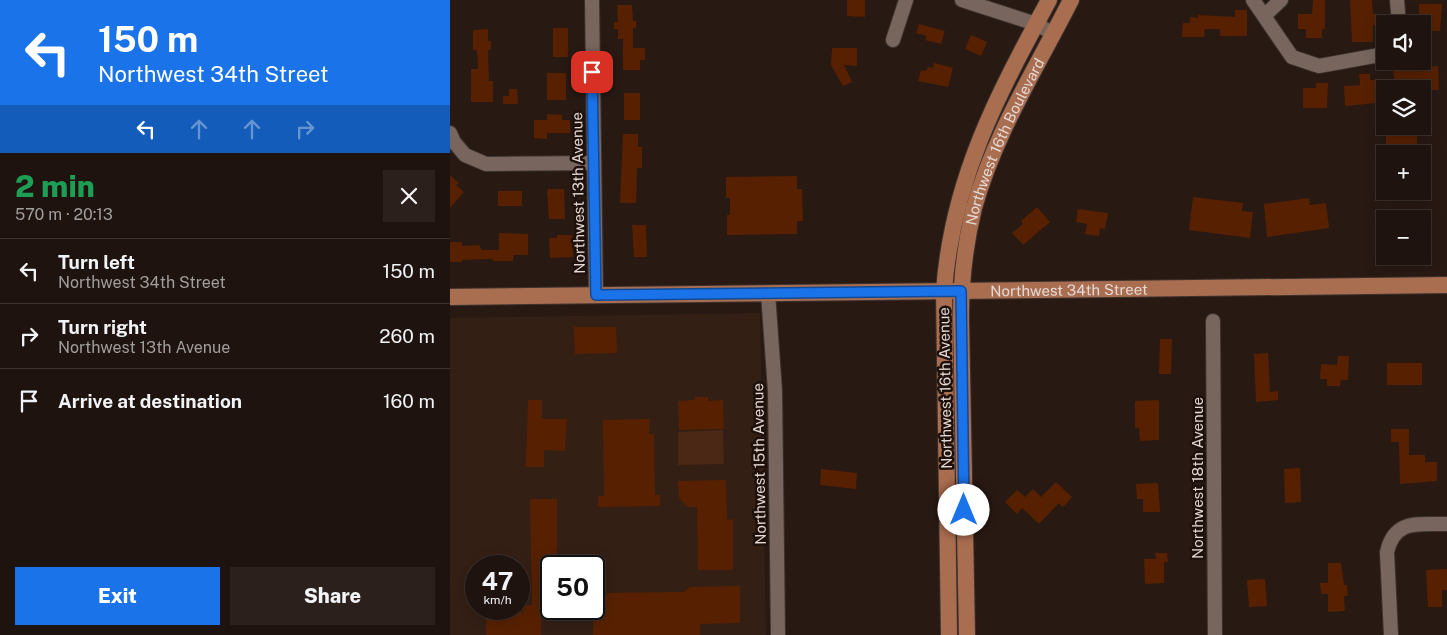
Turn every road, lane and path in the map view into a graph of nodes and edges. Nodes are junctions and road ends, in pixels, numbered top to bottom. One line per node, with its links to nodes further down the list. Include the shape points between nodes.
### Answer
1 (592, 0): 16 (street, Northwest 13th Avenue)
2 (906, 0): 13 (street)
3 (962, 0): 11 (street)
4 (1049, 0): 11 (main road, Northwest 16th Boulevard)
5 (1071, 0): 12 (main road, Northwest 16th Boulevard)
6 (1253, 0): 9 (street)
7 (1281, 0): 9 (street)
8 (1397, 0): 10 (street)
9 (1265, 15): 14 (street, via 1292,57 1319,66)
10 (1398, 15)
11 (1036, 24): 12 (street); 18 (main road, Northwest 16th Boulevard, via 990,114 968,168 950,234)
12 (1054, 34): 19 (main road, Northwest 16th Boulevard, via 984,178 968,239)
13 (893, 40)
14 (1376, 56)
15 (450, 133): 16 (street, via 461,151 486,164)
16 (593, 163): 21 (street, Northwest 13th Avenue)
17 (1447, 285): 19 (main road, Northwest 34th Street)
18 (944, 291): 19 (main road, Northwest 34th Street); 20 (main road, Northwest 34th Street); 25 (main road, Northwest 16th Avenue)
19 (961, 291): 24 (main road, Northwest 16th Avenue)
20 (768, 293): 21 (main road, Northwest 34th Street); 27 (street, Northwest 15th Avenue, via 775,391)
21 (596, 295): 22 (main road, Northwest 34th Street)
22 (450, 297)
23 (1213, 321): 30 (street, Northwest 18th Avenue)
24 (964, 510): 25 (main road); 29 (main road, Northwest 16th Avenue)
25 (947, 511): 28 (main road, Northwest 16th Avenue)
26 (1447, 524): 31 (street, via 1410,525 1394,534 1387,552)
27 (778, 635)
28 (949, 635)
29 (967, 635)
30 (1215, 635)
31 (1391, 635)

